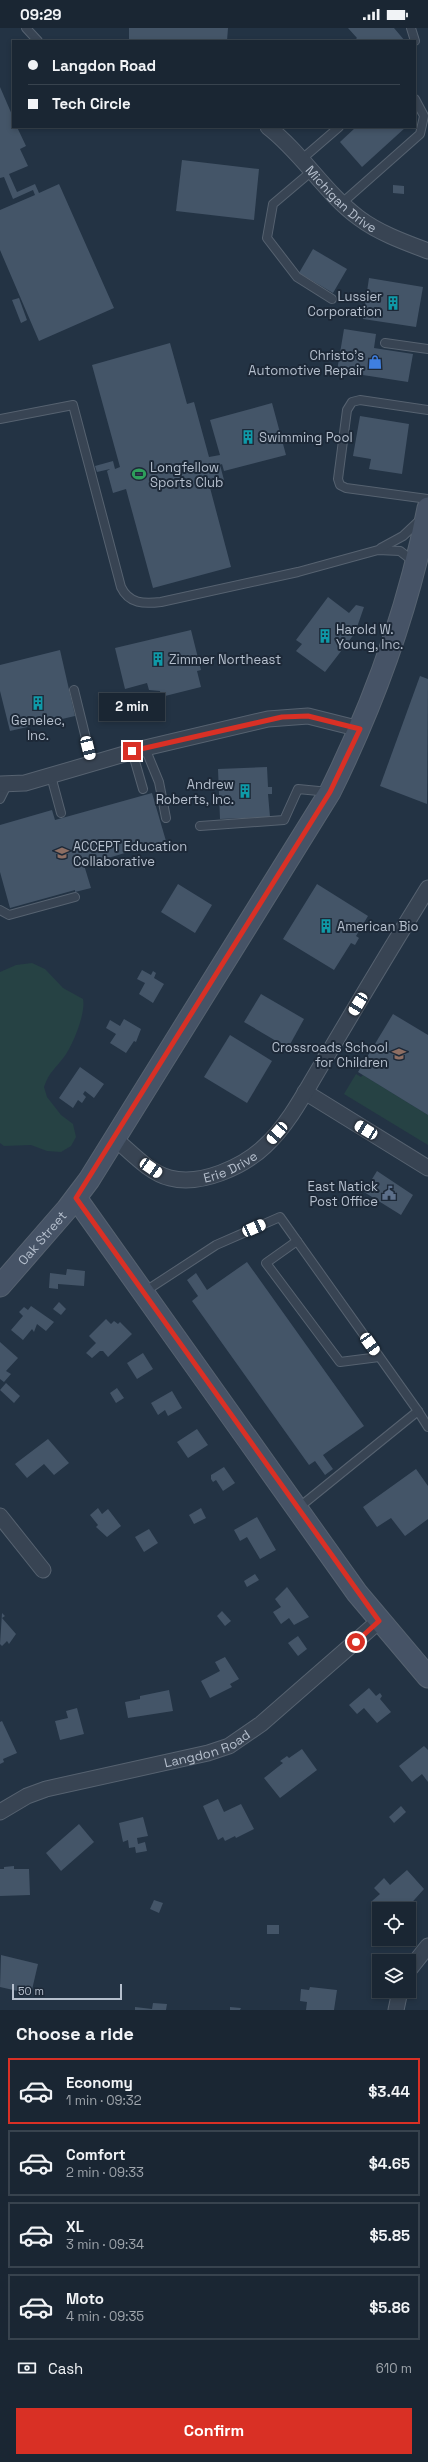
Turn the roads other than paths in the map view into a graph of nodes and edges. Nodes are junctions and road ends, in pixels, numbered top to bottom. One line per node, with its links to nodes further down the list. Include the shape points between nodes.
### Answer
1 (26, 28): 3 (lane)
2 (411, 28): 4 (lane)
3 (37, 40)
4 (415, 40)
5 (416, 101): 10 (lane, via 424,116 420,134)
6 (269, 128): 8 (street, Michigan Drive)
7 (338, 128): 8 (lane)
8 (302, 159): 9 (street, Michigan Drive)
9 (312, 171): 10 (street, Michigan Drive); 12 (lane, via 273,204 267,238 296,277)
10 (342, 203): 11 (street, Michigan Drive, via 382,232)
11 (428, 251)
12 (332, 299)
13 (385, 343): 14 (lane)
14 (428, 349)
15 (428, 410): 17 (lane, via 360,400 352,402 347,410 338,479 340,485 346,488)
16 (0, 419): 19 (lane, via 73,405 121,587 125,595 134,601 146,604 161,602 260,581)
17 (428, 499)
18 (428, 508): 19 (lane, via 419,522 403,536); 20 (main road, Oak Street)
19 (378, 550): 20 (lane, via 400,551 409,558)
20 (414, 573): 22 (main road, Oak Street, via 397,632)
21 (74, 690): 24 (lane)
22 (360, 729): 23 (street, via 320,718 294,715 258,720); 28 (main road, Oak Street)
23 (139, 750): 24 (street); 27 (lane); 31 (lane, via 159,782)
24 (92, 763): 25 (street)
25 (51, 776): 26 (street); 30 (lane)
26 (4, 784): 29 (lane, via 4,796)
27 (143, 789)
28 (330, 792): 32 (lane, via 298,789 284,820); 37 (main road, Oak Street)
29 (0, 799)
30 (61, 813)
31 (166, 818)
32 (200, 826)
33 (428, 888): 36 (street, Erie Drive)
34 (75, 897): 35 (lane, via 9,915)
35 (0, 910)
36 (305, 1092): 37 (street, Erie Drive, via 277,1133 261,1149 237,1165 205,1177 166,1177); 38 (street)
37 (114, 1138): 39 (main road, Oak Street)
38 (428, 1168)
39 (76, 1198): 41 (main road, Oak Street); 42 (main road)
40 (297, 1241): 42 (lane, via 280,1218 216,1245); 43 (lane); 43 (lane, via 266,1263 340,1362)
41 (0, 1286)
42 (144, 1292): 46 (main road)
43 (379, 1357): 44 (lane)
44 (418, 1411): 45 (lane); 46 (lane)
45 (428, 1427)
46 (298, 1509): 49 (main road)
47 (0, 1516): 48 (street)
48 (43, 1570)
49 (379, 1621): 50 (main road); 51 (street, Langdon Road, via 262,1724 229,1746 208,1753 46,1789 27,1796)
50 (428, 1677)
51 (0, 1812)
52 (428, 1946): 53 (street)
53 (416, 1961)
54 (399, 1998): 55 (street)
55 (396, 2010)

